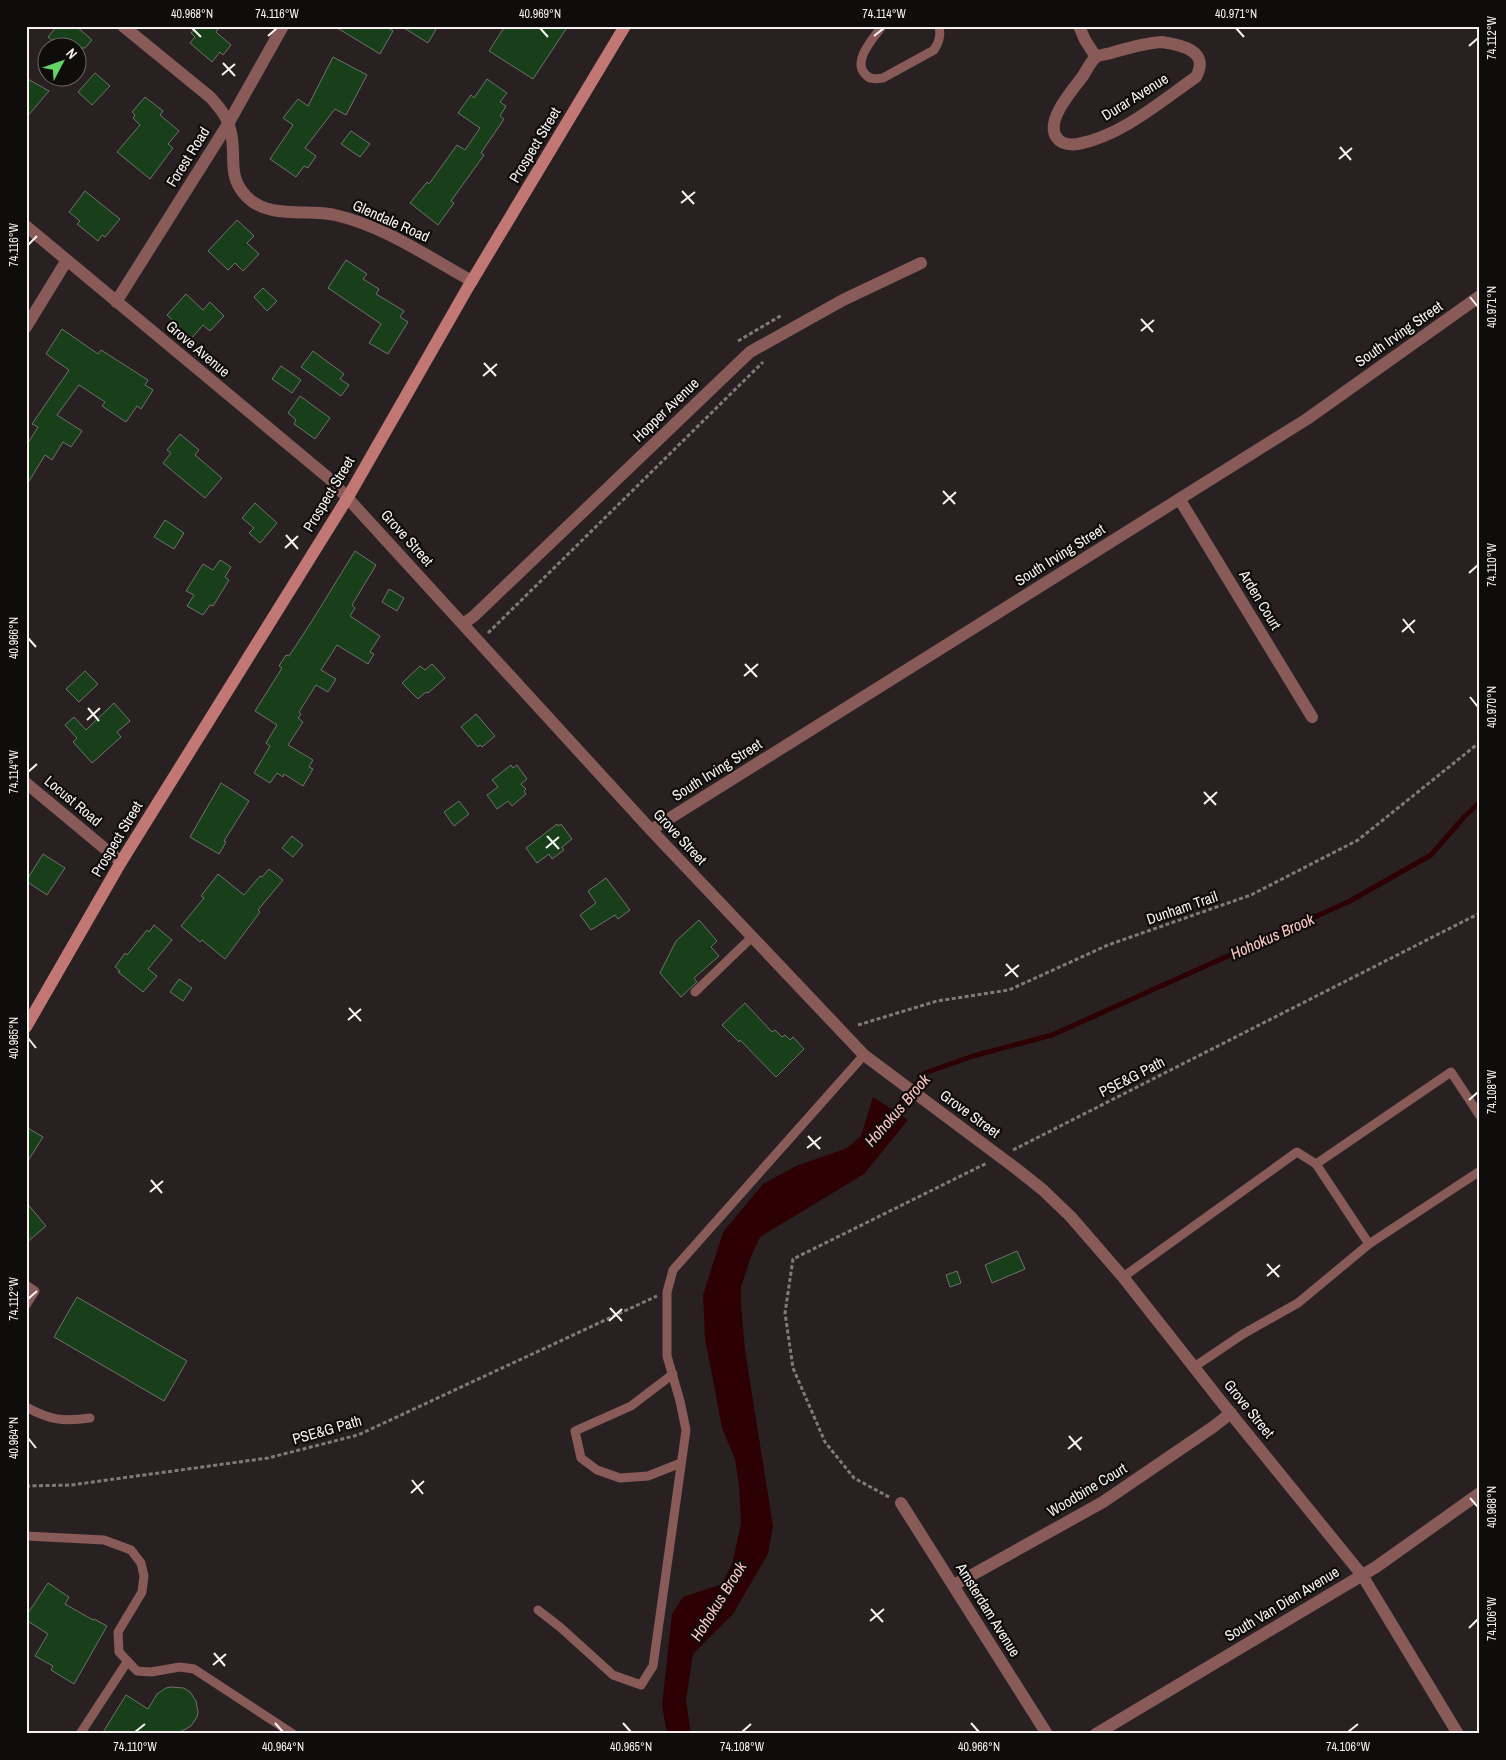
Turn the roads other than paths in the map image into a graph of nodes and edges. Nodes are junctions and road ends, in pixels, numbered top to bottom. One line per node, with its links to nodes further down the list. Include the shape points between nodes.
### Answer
1 (123, 26): 8 (street, Glendale Road, via 210,97)
2 (283, 26): 8 (street, Forest Road)
3 (625, 26): 12 (main road, Prospect Street)
4 (882, 26): 5 (lane, via 860,64 862,72 876,80 934,50 939,42)
5 (939, 26)
6 (1079, 26): 7 (street)
7 (1096, 57): 7 (street, Durar Avenue, via 1146,43 1162,42 1190,48 1200,64 1196,78 1120,128 1098,139 1067,145 1054,134 1055,118)
8 (228, 124): 12 (street, Glendale Road, via 233,146 233,174 239,188 259,206 354,220 405,243); 14 (street, Forest Road)
9 (26, 226): 10 (street, Grove Avenue)
10 (67, 260): 14 (street, Grove Avenue); 15 (street)
11 (922, 263): 18 (street, Hopper Avenue, via 843,300 750,352)
12 (472, 281): 16 (main road, Prospect Street)
13 (1480, 296): 17 (street, South Irving Street, via 1307,419)
14 (116, 302): 16 (street, Grove Avenue)
15 (26, 328)
16 (348, 497): 18 (street, Grove Street); 22 (main road, Prospect Street)
17 (1180, 500): 19 (street, Arden Court); 21 (street, South Irving Street)
18 (463, 624): 21 (street, Grove Street)
19 (1312, 718)
20 (26, 783): 22 (street, Locust Road)
21 (651, 830): 23 (street, Grove Street)
22 (121, 862): 25 (main road, Prospect Street)
23 (752, 937): 24 (lane); 26 (street, Grove Street)
24 (695, 992)
25 (26, 1027)
26 (864, 1055): 31 (street, Grove Street, via 1043,1190); 35 (lane, via 673,1270 666,1292 667,1356)
27 (1480, 1116): 28 (lane, via 1451,1072)
28 (1316, 1164): 30 (lane); 31 (lane, via 1297,1152)
29 (1480, 1171): 30 (lane)
30 (1369, 1244): 34 (lane, via 1298,1303)
31 (1123, 1277): 34 (street, Grove Street)
32 (26, 1284): 33 (lane, via 34,1291)
33 (26, 1305)
34 (1194, 1367): 37 (street, Grove Street)
35 (672, 1374): 39 (lane, via 686,1430); 39 (lane, via 631,1406 575,1430 581,1458 597,1470 620,1478 648,1476)
36 (26, 1407): 38 (lane, via 52,1419)
37 (1231, 1413): 43 (street, Grove Street); 44 (street, Woodbine Court, via 1102,1502)
38 (90, 1418)
39 (681, 1463): 45 (lane, via 653,1666 641,1684 613,1675)
40 (1480, 1493): 43 (street, South Van Dien Avenue)
41 (901, 1503): 44 (street, Amsterdam Avenue)
42 (26, 1536): 46 (lane, via 104,1540 131,1550 141,1563 144,1576 142,1592 118,1632 119,1652)
43 (1362, 1575): 50 (street, South Van Dien Avenue); 51 (street, Grove Street)
44 (954, 1585): 49 (street, Amsterdam Avenue)
45 (538, 1610)
46 (127, 1662): 47 (lane); 48 (lane, via 137,1670 151,1672 180,1667 194,1669)
47 (80, 1734)
48 (293, 1734)
49 (1047, 1734)
50 (1096, 1734)
51 (1458, 1734)

